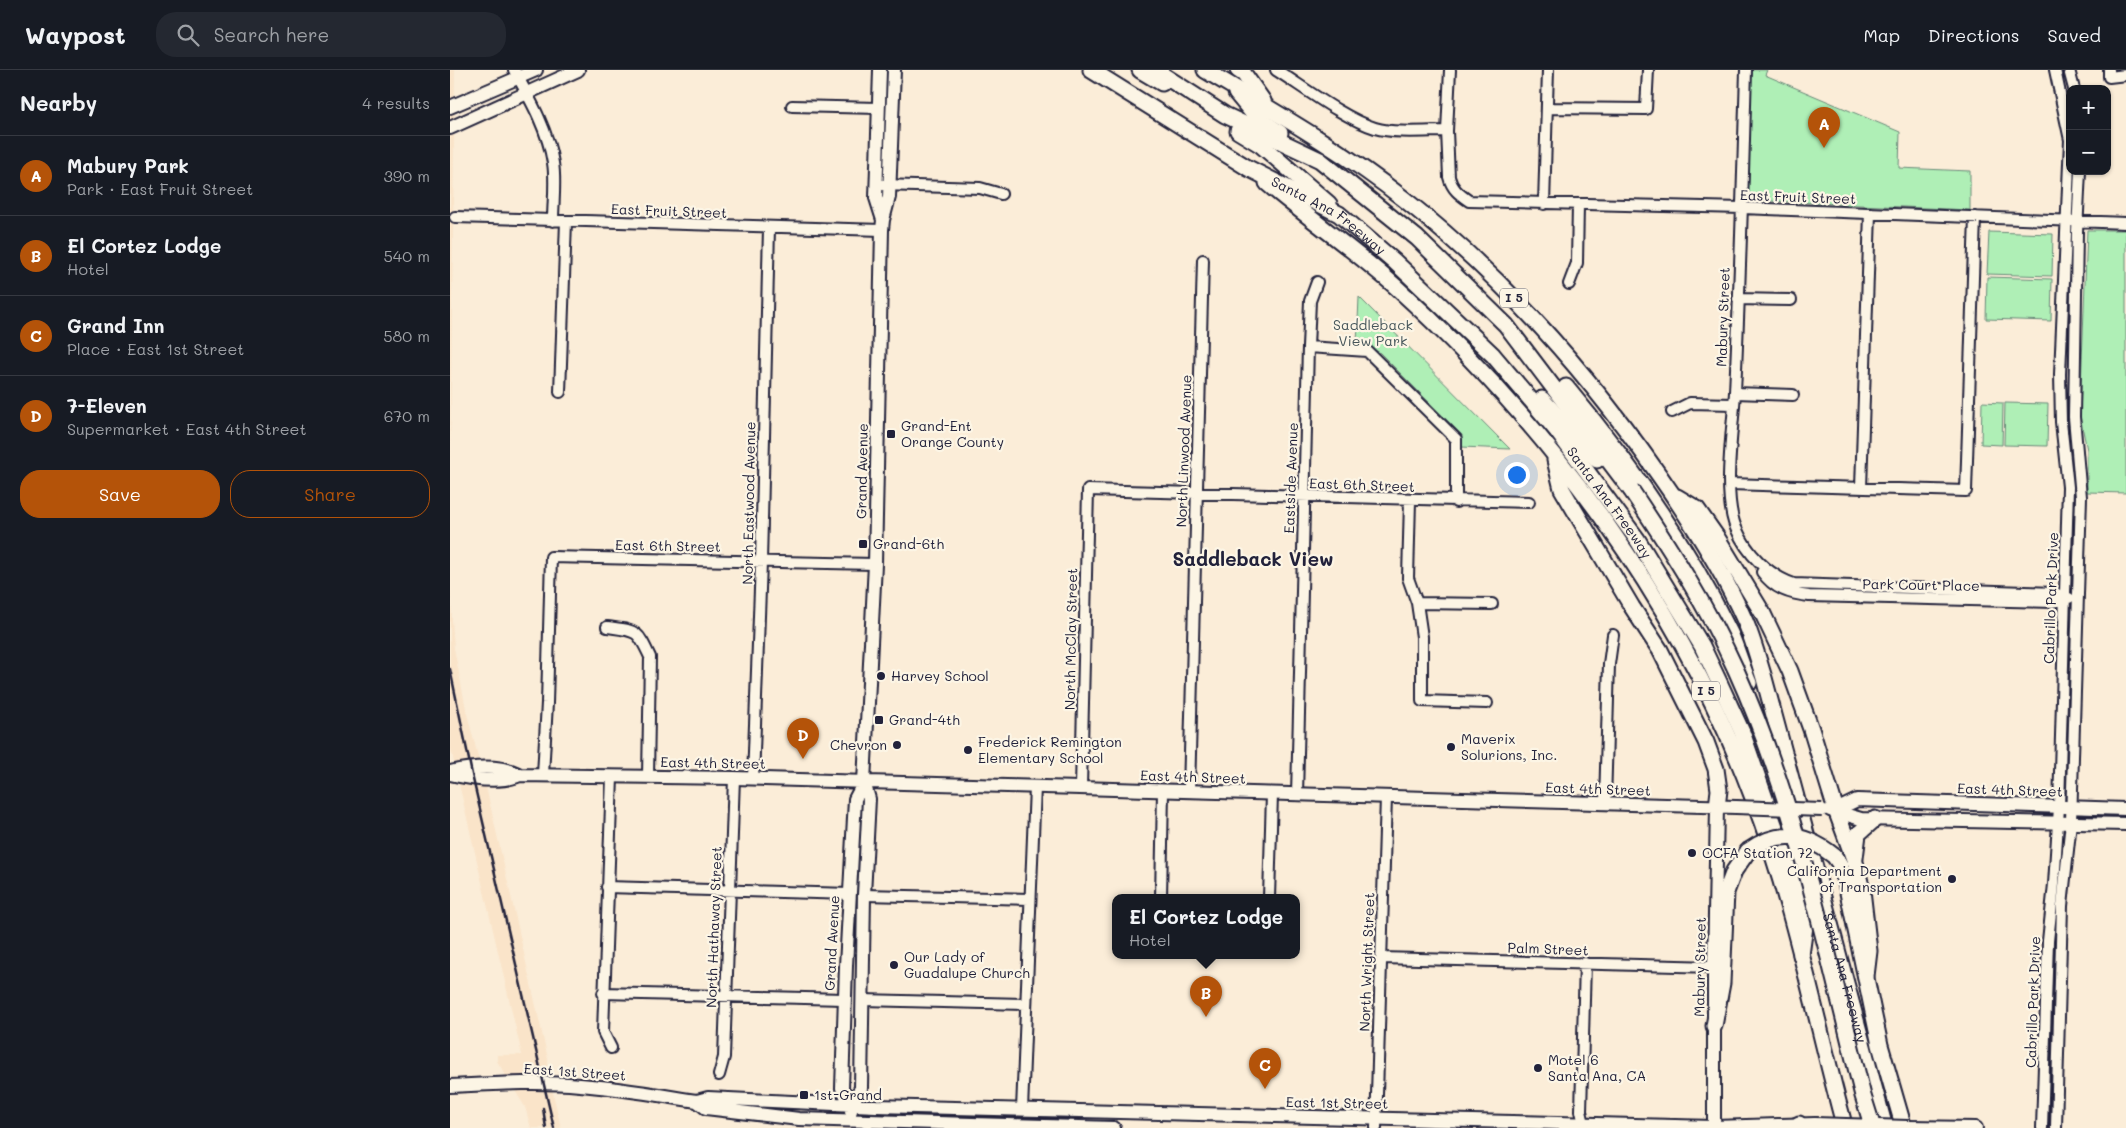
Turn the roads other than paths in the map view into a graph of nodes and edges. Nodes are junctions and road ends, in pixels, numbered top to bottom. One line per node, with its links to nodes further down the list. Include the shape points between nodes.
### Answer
1 (536, 70): 18 (main road)
2 (578, 70): 22 (main road)
3 (880, 70): 26 (main road, Grand Avenue)
4 (894, 70): 33 (main road, Grand Avenue)
5 (1091, 70): 31 (highway, Santa Ana Freeway / I 5)
6 (1140, 70): 39 (highway, via 1261,145)
7 (1155, 70): 30 (highway, via 1225,115)
8 (1205, 70): 20 (highway, Santa Ana Freeway / I 5)
9 (1238, 70): 25 (highway)
10 (1450, 70): 29 (street)
11 (1548, 70): 27 (street)
12 (1648, 70): 27 (street, via 1646,109)
13 (1746, 70): 37 (street, Mabury Street)
14 (2055, 70): 43 (street, Cabrillo Park Drive, via 2070,140)
15 (2068, 70): 21 (street)
16 (2109, 70): 19 (street, via 2109,77)
17 (1281, 71): 29 (street, via 1347,115 1375,128)
18 (516, 74): 22 (street); 24 (main road)
19 (2126, 75)
20 (1227, 84): 25 (highway, Santa Ana Freeway / I 5); 30 (highway, Santa Ana Freeway / I 5, via 1255,116)
21 (2073, 85)
22 (526, 92): 28 (main road); 42 (street, via 546,135 554,164)
23 (792, 106): 26 (street)
24 (450, 107)
25 (1266, 107): 70 (highway, Santa Ana Freeway / I 5, via 1319,138 1403,198 1502,286 1593,386)
26 (879, 108): 33 (main road, Grand Avenue)
27 (1546, 108): 35 (street)
28 (450, 128)
29 (1448, 131): 35 (street, East Fruit Street, via 1447,162 1451,184 1458,194 1469,201)
30 (1320, 160): 54 (highway, I 5, via 1418,238)
31 (1248, 168): 39 (highway, Santa Ana Freeway / I 5); 64 (highway, Santa Ana Freeway / I 5, via 1397,287 1495,387)
32 (2080, 175): 44 (street, Cabrillo Park Drive)
33 (883, 185): 34 (street, via 980,188); 47 (main road, Grand Avenue, via 876,198)
34 (1001, 194)
35 (1544, 204): 36 (street, East Fruit Street)
36 (1578, 204): 37 (street, East Fruit Street); 51 (street, via 1577,263)
37 (1742, 208): 38 (street, East Fruit Street); 52 (street, Mabury Street)
38 (1870, 213): 41 (street, East Fruit Street); 66 (street)
39 (1339, 214): 56 (highway, Santa Ana Freeway)
40 (455, 217): 42 (street, East Fruit Street)
41 (1975, 217): 43 (street, East Fruit Street); 66 (street, via 1966,492)
42 (553, 221): 45 (street, East Fruit Street)
43 (2066, 221): 44 (street, East Fruit Street); 57 (street, Cabrillo Park Drive)
44 (2078, 221): 46 (street, East Fruit Street); 58 (street, Cabrillo Park Drive)
45 (566, 222): 48 (street, East Fruit Street); 59 (street)
46 (2126, 223)
47 (883, 225): 48 (street, East Fruit Street); 76 (main road, Grand Avenue)
48 (769, 228): 75 (street, North Eastwood Avenue)
49 (1203, 260): 69 (street, North Linwood Avenue)
50 (1317, 282): 55 (street, Eastside Avenue, via 1310,301)
51 (1569, 284)
52 (1738, 299): 53 (street); 60 (street, Mabury Street)
53 (1790, 300)
54 (1506, 325): 68 (highway); 85 (highway, Santa Ana Freeway / I 5, via 1532,347 1602,431 1654,504 1700,578 1730,635 1758,709)
55 (1308, 347): 71 (street, Eastside Avenue); 73 (street, via 1367,351 1456,439)
56 (1493, 355): 68 (highway, via 1525,382); 116 (highway, Santa Ana Freeway / I 5, via 1557,431 1638,539 1702,646 1742,732 1785,856 1805,926)
57 (2060, 374): 58 (street); 78 (street, Cabrillo Park Drive, via 2068,487)
58 (2074, 374): 79 (street, Cabrillo Park Drive, via 2081,498)
59 (560, 392)
60 (1735, 393): 61 (street); 62 (street, Mabury Street)
61 (1793, 395)
62 (1734, 404): 63 (street, via 1690,403); 65 (street, Mabury Street)
63 (1672, 412)
64 (1554, 455): 101 (highway, via 1562,489 1660,650 1706,742 1716,769); 116 (highway, Santa Ana Freeway / I 5, via 1605,520 1643,577 1716,711 1754,798)
65 (1730, 484): 66 (street); 77 (street, Mabury Street, via 1731,511 1736,529 1764,576)
66 (1861, 488)
67 (1088, 490): 69 (street, East 6th Street); 94 (street, North McClay Street)
68 (1629, 493): 143 (highway, bridge, via 1709,626 1755,732 1781,813); 144 (highway, bridge, via 1674,555 1713,623 1760,728 1784,792)
69 (1196, 494): 71 (street, East 6th Street); 96 (street, North Linwood Avenue)
70 (1672, 495): 85 (highway, Santa Ana Freeway / I 5, via 1719,566 1746,624); 104 (highway, via 1697,509 1762,612 1790,671 1812,729)
71 (1304, 498): 72 (street, East 6th Street); 98 (street, Eastside Avenue)
72 (1410, 500): 73 (street, East 6th Street); 80 (street, via 1408,578)
73 (1456, 502): 74 (street, East 6th Street)
74 (1529, 502)
75 (761, 562): 76 (street, East 6th Street); 87 (street, East 6th Street, via 551,556); 91 (street, North Eastwood Avenue)
76 (875, 564): 92 (main road, Grand Avenue)
77 (1778, 583): 78 (street, Park Court Place, via 1793,594 1809,596 2053,602)
78 (2065, 598): 79 (street, Park Court Place); 102 (street, Cabrillo Park Drive)
79 (2077, 598): 102 (street, Cabrillo Park Drive)
80 (1417, 603): 81 (street); 84 (street, via 1422,637 1422,701)
81 (1492, 604)
82 (607, 627): 89 (street, via 633,630 650,657)
83 (1613, 635): 100 (street, via 1609,664)
84 (1487, 703)
85 (1781, 742): 145 (highway, Santa Ana Freeway / I 5)
86 (450, 773): 87 (main road, East 4th Street, via 468,778 511,780 520,775)
87 (543, 776): 88 (main road, East 4th Street)
88 (612, 777): 89 (main road, East 4th Street); 109 (street)
89 (648, 777): 90 (main road, East 4th Street)
90 (734, 778): 91 (main road, East 4th Street); 110 (street, North Hathaway Street)
91 (753, 779): 92 (main road, East 4th Street)
92 (864, 782): 93 (main road, East 4th Street); 111 (main road, Grand Avenue, via 854,799); 114 (main road, Grand Avenue, via 869,799)
93 (1035, 787): 94 (main road, East 4th Street); 115 (street)
94 (1081, 788): 95 (main road, East 4th Street)
95 (1163, 791): 96 (main road, East 4th Street); 112 (street)
96 (1189, 792): 97 (main road, East 4th Street)
97 (1272, 794): 98 (main road, East 4th Street); 113 (street)
98 (1297, 795): 99 (main road, East 4th Street)
99 (1386, 797): 100 (main road, East 4th Street); 117 (street, North Wright Street)
100 (1605, 803): 101 (main road, East 4th Street)
101 (1717, 807): 104 (main road, East 4th Street, bridge); 119 (main road, Mabury Street)
102 (2065, 807): 103 (main road, East 4th Street); 104 (main road, East 4th Street, via 1857,800); 106 (street, Cabrillo Park Drive)
103 (2126, 809)
104 (1829, 810): 105 (main road, East 4th Street, via 1861,819); 108 (highway)
105 (1875, 819): 106 (main road, East 4th Street); 108 (highway, via 1858,834)
106 (2065, 822): 107 (main road, East 4th Street); 147 (street, Cabrillo Park Drive, via 2048,942); 148 (street, Cabrillo Park Drive)
107 (2126, 824)
108 (1855, 862): 120 (highway, via 1870,951)
109 (607, 887): 110 (street); 121 (street)
110 (728, 890): 111 (street); 122 (street, North Hathaway Street)
111 (850, 894): 123 (main road, Grand Avenue)
112 (1161, 894)
113 (1269, 894)
114 (864, 895): 115 (street); 124 (main road, Grand Avenue)
115 (1030, 898): 125 (street)
116 (1801, 955): 142 (highway, Santa Ana Freeway / I 5)
117 (1381, 958): 118 (street, Palm Street); 134 (street, North Wright Street)
118 (1585, 964): 119 (street, Palm Street); 137 (street, via 1580,1111)
119 (1714, 967): 126 (main road, Mabury Street)
120 (1866, 976): 126 (highway, bridge, via 1846,884 1834,856 1814,842 1785,836 1758,844 1748,851 1734,871 1726,892 1722,983); 139 (highway, via 1880,1045)
121 (603, 993): 122 (street); 127 (street, via 602,1032)
122 (726, 996): 123 (street); 128 (street, North Hathaway Street, via 724,1058)
123 (844, 1000): 131 (main road, Grand Avenue, via 842,1088)
124 (862, 1000): 125 (street); 131 (main road, Grand Avenue, via 861,1088)
125 (1026, 1004): 132 (street)
126 (1714, 1026): 141 (main road, Mabury Street)
127 (610, 1048)
128 (718, 1075)
129 (450, 1086): 130 (main road, East 1st Street, via 523,1082 579,1084)
130 (697, 1101): 131 (main road, East 1st Street, via 708,1098); 135 (main road, East 1st Street, via 706,1108 738,1113)
131 (851, 1105): 132 (main road, East 1st Street); 135 (main road, Grand Avenue)
132 (1022, 1110): 133 (main road, East 1st Street)
133 (1090, 1111): 134 (main road, East 1st Street); 138 (main road, via 1032,1116)
134 (1377, 1123): 137 (main road, East 1st Street)
135 (852, 1125): 138 (main road, East 1st Street)
136 (1805, 1125): 139 (main road, East 1st Street, bridge); 141 (main road, East 1st Street)
137 (1585, 1126): 141 (main road, East 1st Street)
138 (1020, 1127): 140 (main road, East 1st Street)
139 (1910, 1127): 146 (main road, East 1st Street)
140 (1114, 1128)
141 (1714, 1128)
142 (1845, 1128)
143 (1866, 1128)
144 (1873, 1128)
145 (1885, 1128)
146 (1976, 1128)
147 (2042, 1128)
148 (2056, 1128)

